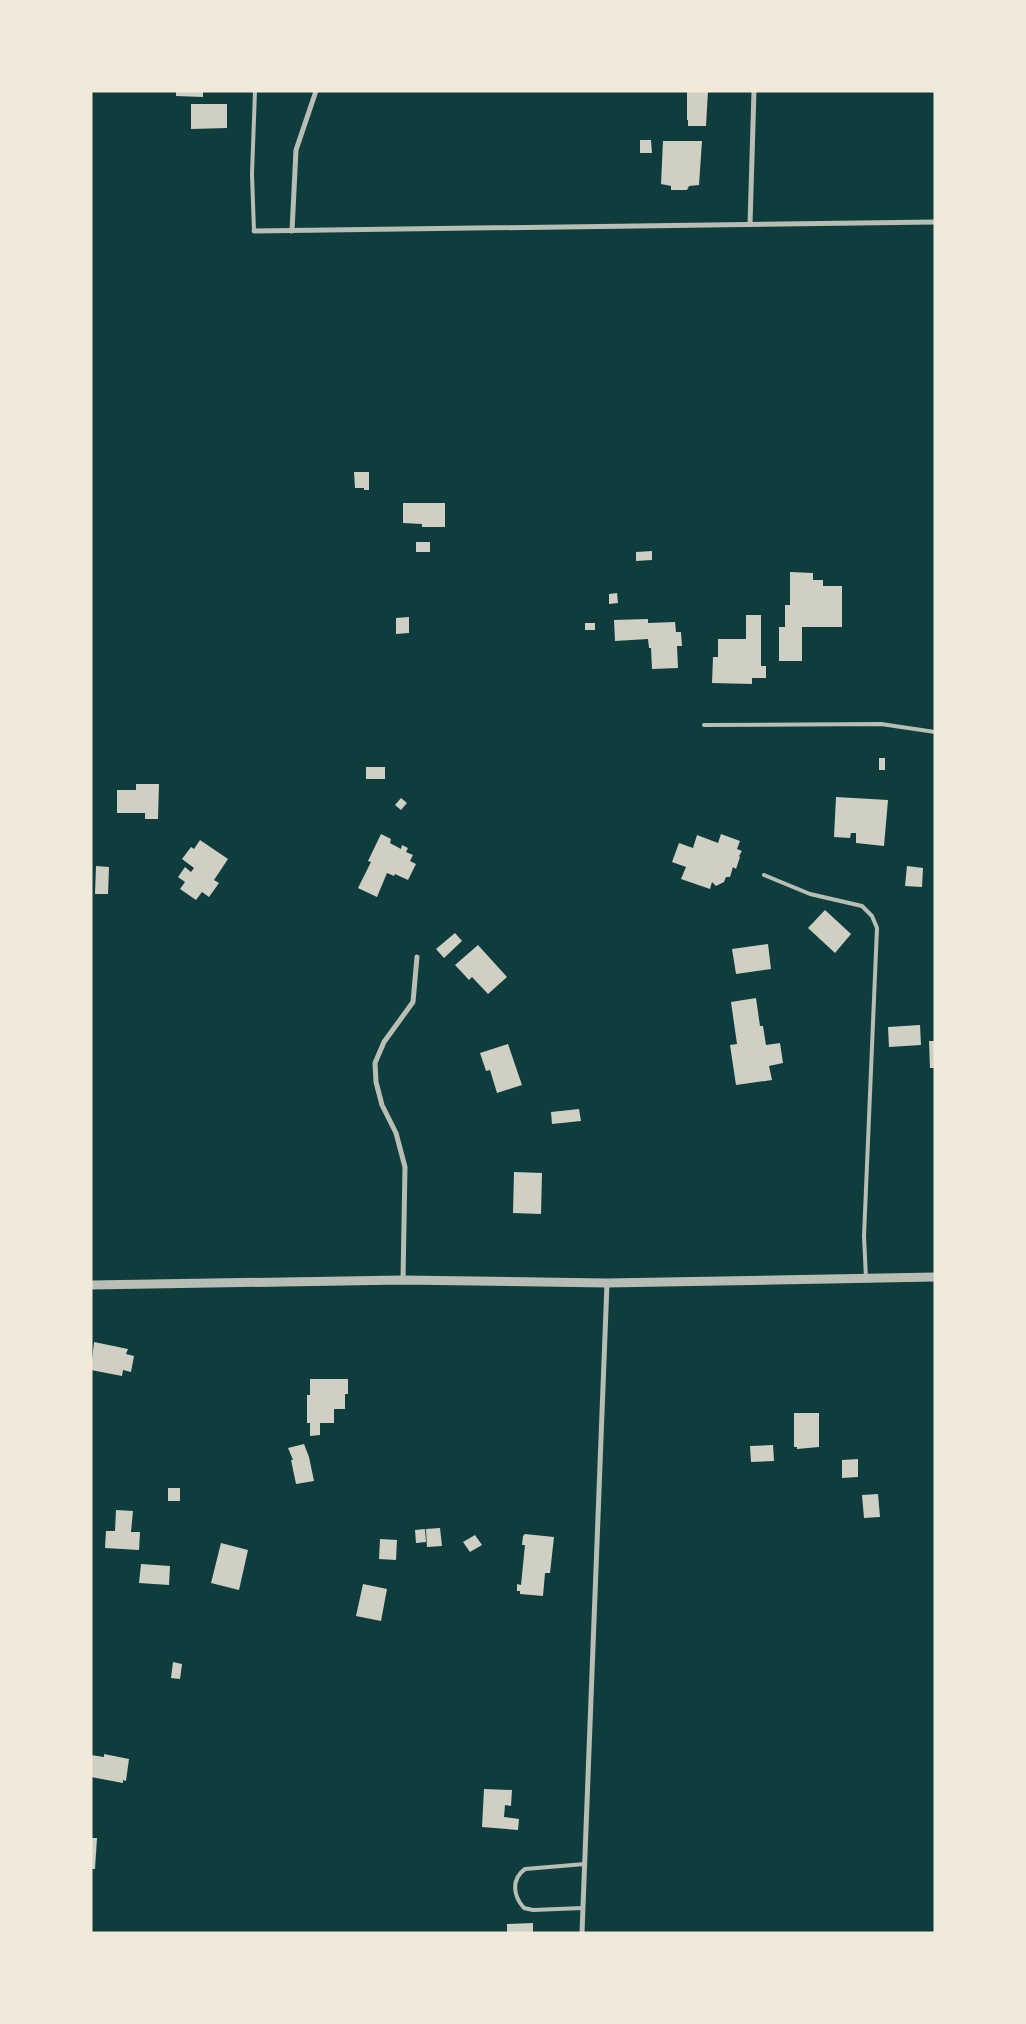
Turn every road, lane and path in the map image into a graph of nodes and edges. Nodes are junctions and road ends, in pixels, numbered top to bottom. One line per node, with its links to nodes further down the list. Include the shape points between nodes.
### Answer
1 (255, 91): 6 (lane)
2 (316, 91): 7 (street, via 296,150)
3 (754, 91): 5 (street)
4 (935, 222): 5 (street)
5 (750, 224): 7 (street)
6 (254, 231): 7 (street)
7 (292, 231)
8 (704, 726): 9 (lane, via 881,724)
9 (935, 732)
10 (764, 875): 13 (lane, via 810,894 862,906 872,916 877,928 864,1236)
11 (417, 957): 14 (street, via 413,1002 384,1042 375,1063 382,1105 396,1133 404,1167)
12 (935, 1277): 13 (street)
13 (866, 1278): 15 (street)
14 (403, 1280): 15 (street); 16 (street)
15 (607, 1283): 17 (street)
16 (91, 1285)
17 (585, 1864): 18 (street); 18 (lane, via 525,1869 515,1883 516,1897 524,1908)
18 (583, 1908): 19 (street)
19 (582, 1933)

